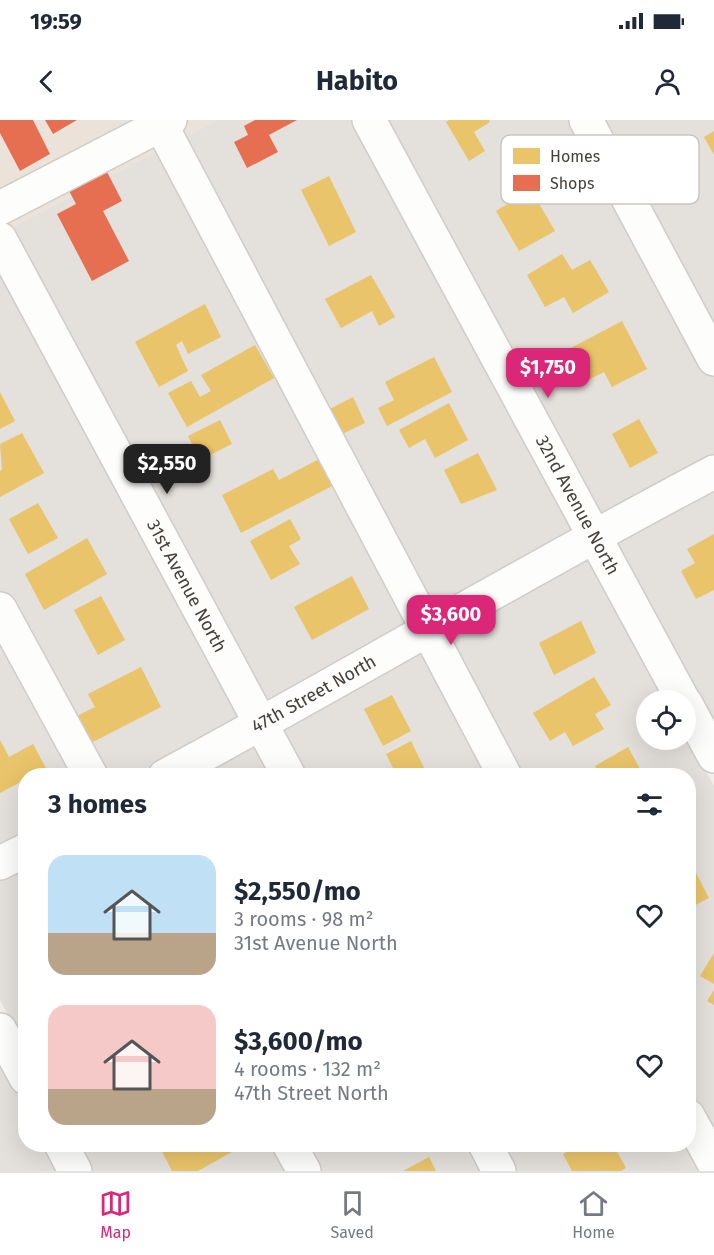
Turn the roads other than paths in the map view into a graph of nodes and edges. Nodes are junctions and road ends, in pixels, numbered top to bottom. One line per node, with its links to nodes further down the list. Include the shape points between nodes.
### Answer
1 (369, 120): 10 (street, 32nd Avenue North)
2 (586, 120): 4 (street)
3 (166, 123): 6 (street); 12 (street)
4 (594, 135)
5 (631, 204): 8 (street)
6 (0, 208)
7 (0, 239): 14 (street, 31st Avenue North)
8 (714, 359)
9 (714, 472): 10 (street, 47th Street North)
10 (592, 536): 12 (street, 47th Street North); 13 (street, 32nd Avenue North)
11 (0, 609): 17 (street)
12 (427, 630): 14 (street, 47th Street North); 20 (street)
13 (677, 690)
14 (262, 724): 18 (street, 47th Street North); 19 (street, 31st Avenue North)
15 (696, 724): 16 (street, 32nd Avenue North)
16 (714, 756)
17 (87, 768)
18 (180, 768)
19 (285, 768)
20 (501, 768)
21 (18, 854): 22 (street)
22 (0, 863)
23 (0, 1030): 24 (street)
24 (18, 1063)
25 (696, 1130): 29 (street)
26 (65, 1152): 30 (street)
27 (293, 1152): 31 (street)
28 (489, 1152): 32 (street)
29 (714, 1163)
30 (75, 1171)
31 (304, 1171)
32 (499, 1171)

